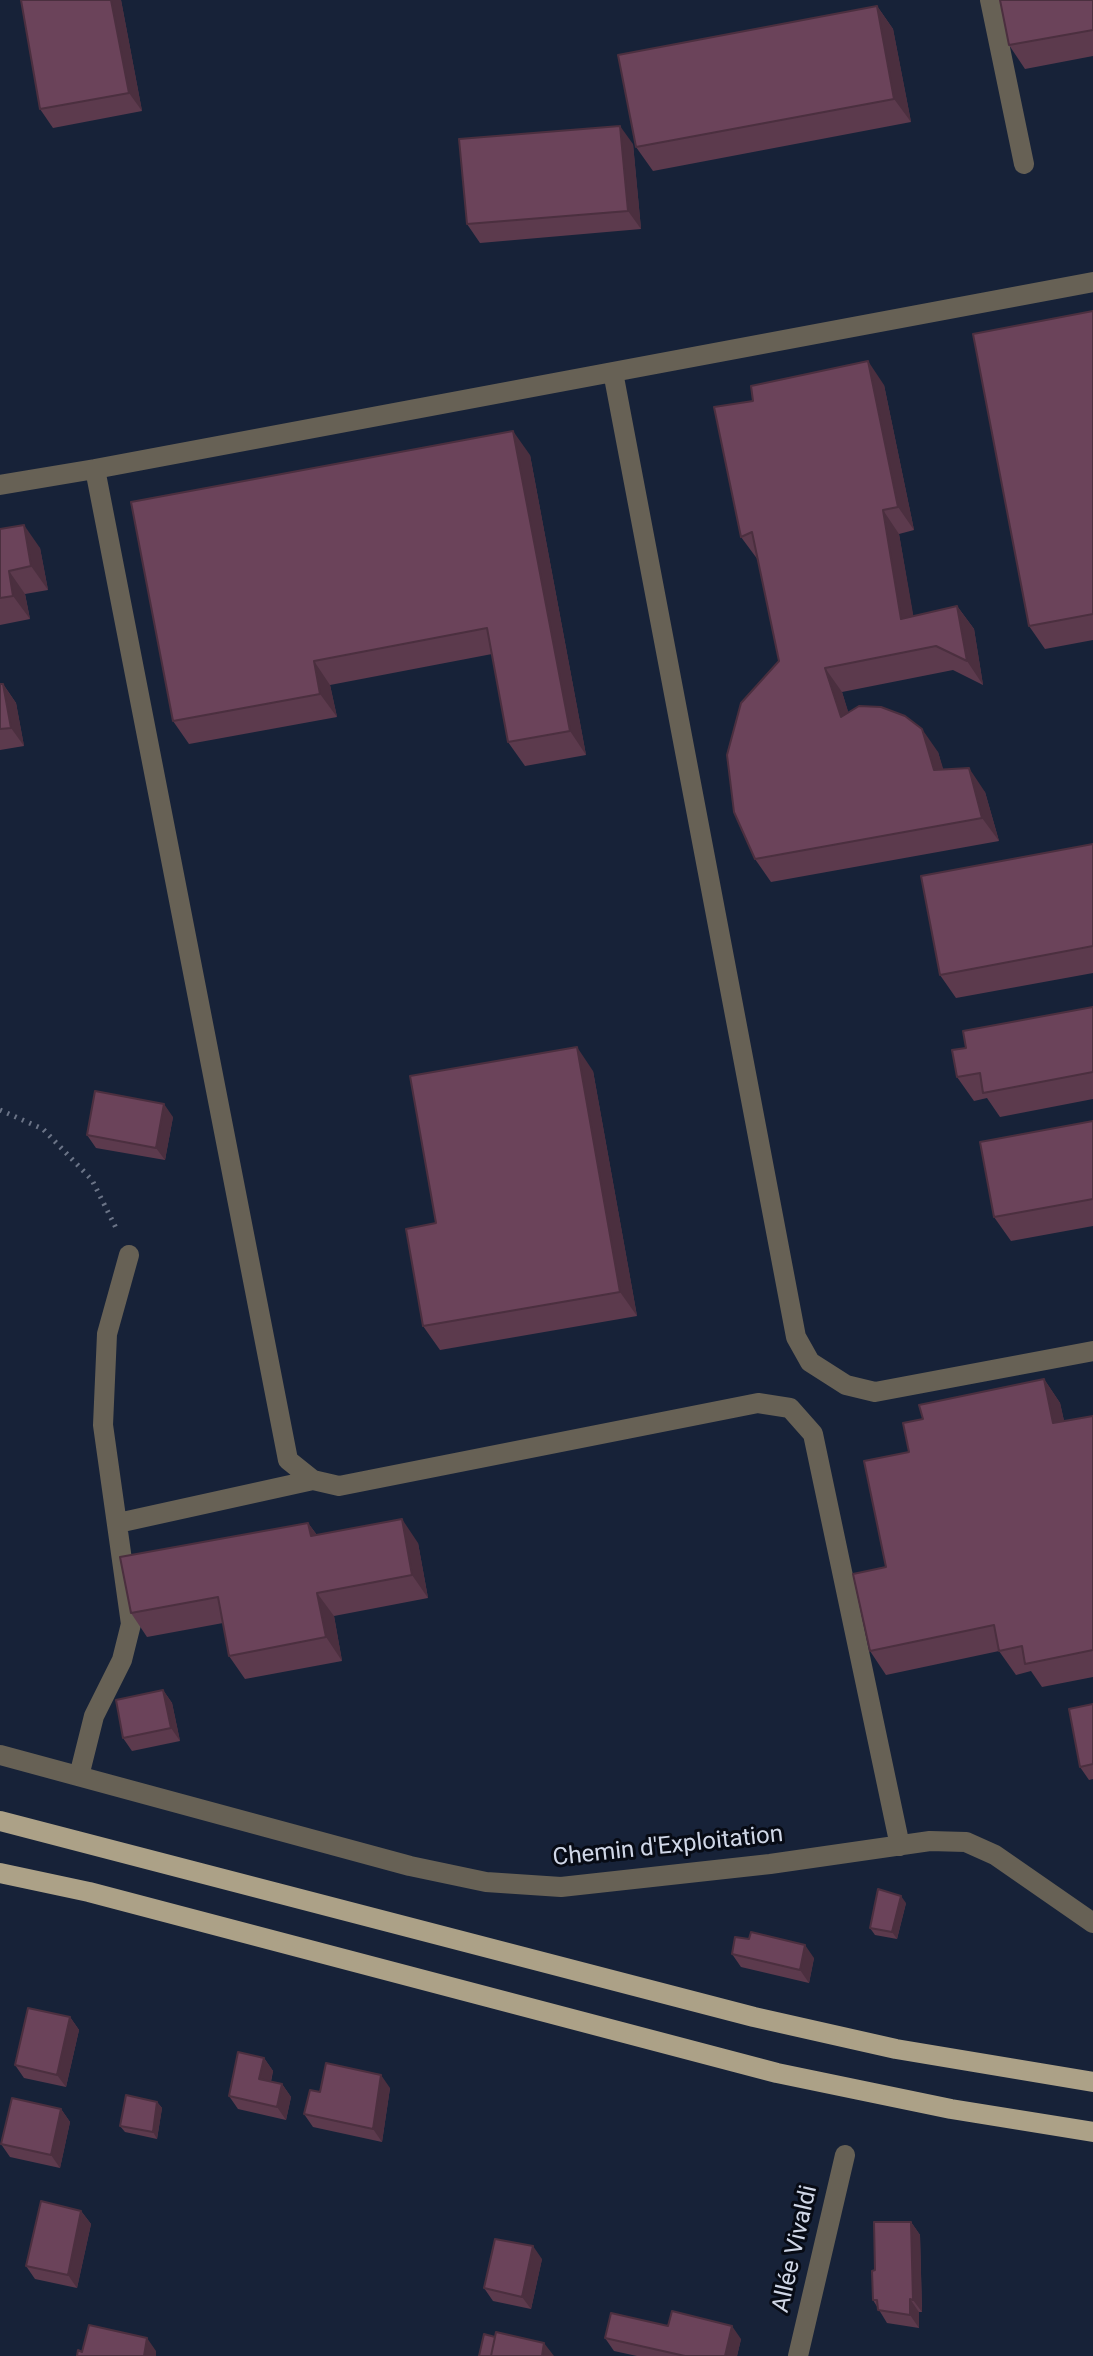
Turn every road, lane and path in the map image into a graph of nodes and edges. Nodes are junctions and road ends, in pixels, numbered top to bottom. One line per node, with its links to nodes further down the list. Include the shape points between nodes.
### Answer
1 (990, 0): 2 (street)
2 (1024, 164)
3 (1093, 282): 4 (street)
4 (613, 372): 5 (street); 9 (street, via 796,1337 810,1362 846,1385 875,1392)
5 (95, 469): 6 (street); 10 (street, via 288,1460)
6 (0, 485)
7 (0, 1110): 8 (path, via 43,1129 92,1180)
8 (129, 1255): 11 (street, via 107,1334 103,1425)
9 (1093, 1351)
10 (313, 1480): 11 (street); 15 (street, via 339,1486 758,1403 790,1408 813,1434)
11 (118, 1523): 13 (street, via 131,1624 122,1660 94,1716)
12 (0, 1755): 13 (street, Chemin d'Exploitation)
13 (79, 1776): 15 (street, Chemin d'Exploitation, via 486,1882 561,1887)
14 (0, 1821): 18 (main road, via 724,2010 896,2049)
15 (900, 1846): 17 (street, Chemin d'Exploitation, via 966,1842 995,1855)
16 (0, 1873): 19 (main road, via 777,2073)
17 (1093, 1923)
18 (1093, 2082)
19 (1093, 2132)
20 (845, 2155): 21 (street, Allée Vivaldi)
21 (798, 2356)

